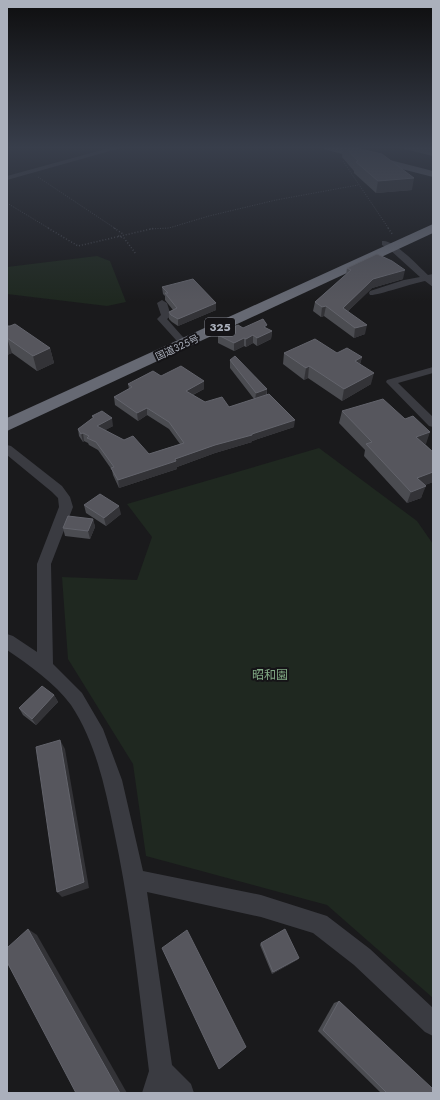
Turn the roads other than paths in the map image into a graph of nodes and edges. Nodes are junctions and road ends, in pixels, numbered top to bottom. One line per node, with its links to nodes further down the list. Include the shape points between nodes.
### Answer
1 (433, 222): 3 (highway, 国道325号 / 325)
2 (433, 228): 3 (highway, 国道325号 / 325)
3 (389, 241): 4 (street); 9 (highway, 国道325号 / 325); 13 (highway, 国道325号 / 325)
4 (431, 280): 5 (street)
5 (411, 281): 6 (street); 7 (street)
6 (422, 288)
7 (373, 293)
8 (162, 303): 9 (street, via 166,316 162,319)
9 (179, 338): 11 (highway, 国道325号 / 325)
10 (433, 370): 12 (street, via 391,382)
11 (7, 416)
12 (433, 423)
13 (7, 425)
14 (7, 449): 16 (street, via 57,489 64,497 66,507 44,564)
15 (7, 641): 16 (street)
16 (45, 667): 17 (street, via 76,699 97,735 113,780)
17 (135, 879): 18 (street, via 261,906 319,924 362,957); 19 (street)
18 (433, 1024)
19 (158, 1082): 20 (street)
20 (182, 1093)

